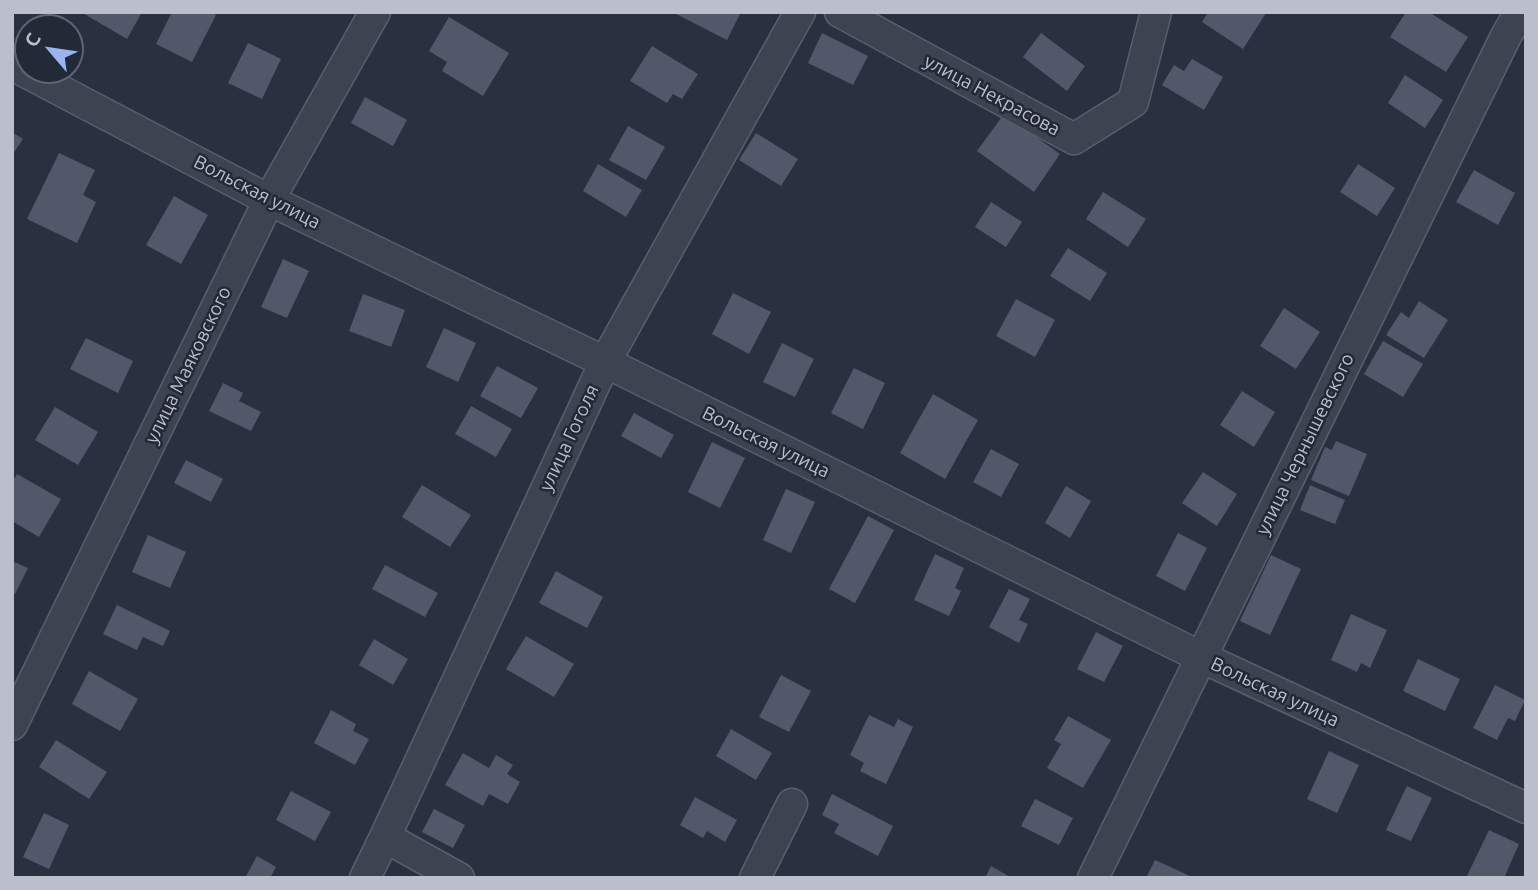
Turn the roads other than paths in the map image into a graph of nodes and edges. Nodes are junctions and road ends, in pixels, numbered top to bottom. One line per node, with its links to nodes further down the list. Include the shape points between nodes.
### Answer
1 (375, 12): 7 (street, улица Маяковского)
2 (800, 12): 8 (street, улица Гоголя)
3 (840, 12): 4 (street, улица Некрасова, via 1074,139 1133,102)
4 (1156, 12)
5 (1517, 31): 9 (street, улица Чернышевского)
6 (12, 65): 7 (street, Вольская улица)
7 (269, 200): 8 (street, Вольская улица); 10 (street, улица Маяковского)
8 (604, 362): 9 (street, Вольская улица); 13 (street, улица Гоголя)
9 (1201, 657): 12 (street, Вольская улица); 17 (street, улица Чернышевского)
10 (12, 724)
11 (792, 804): 16 (street)
12 (1526, 808)
13 (385, 837): 14 (street, улица Гоголя); 15 (street)
14 (365, 878)
15 (459, 878)
16 (755, 878)
17 (1093, 878)

